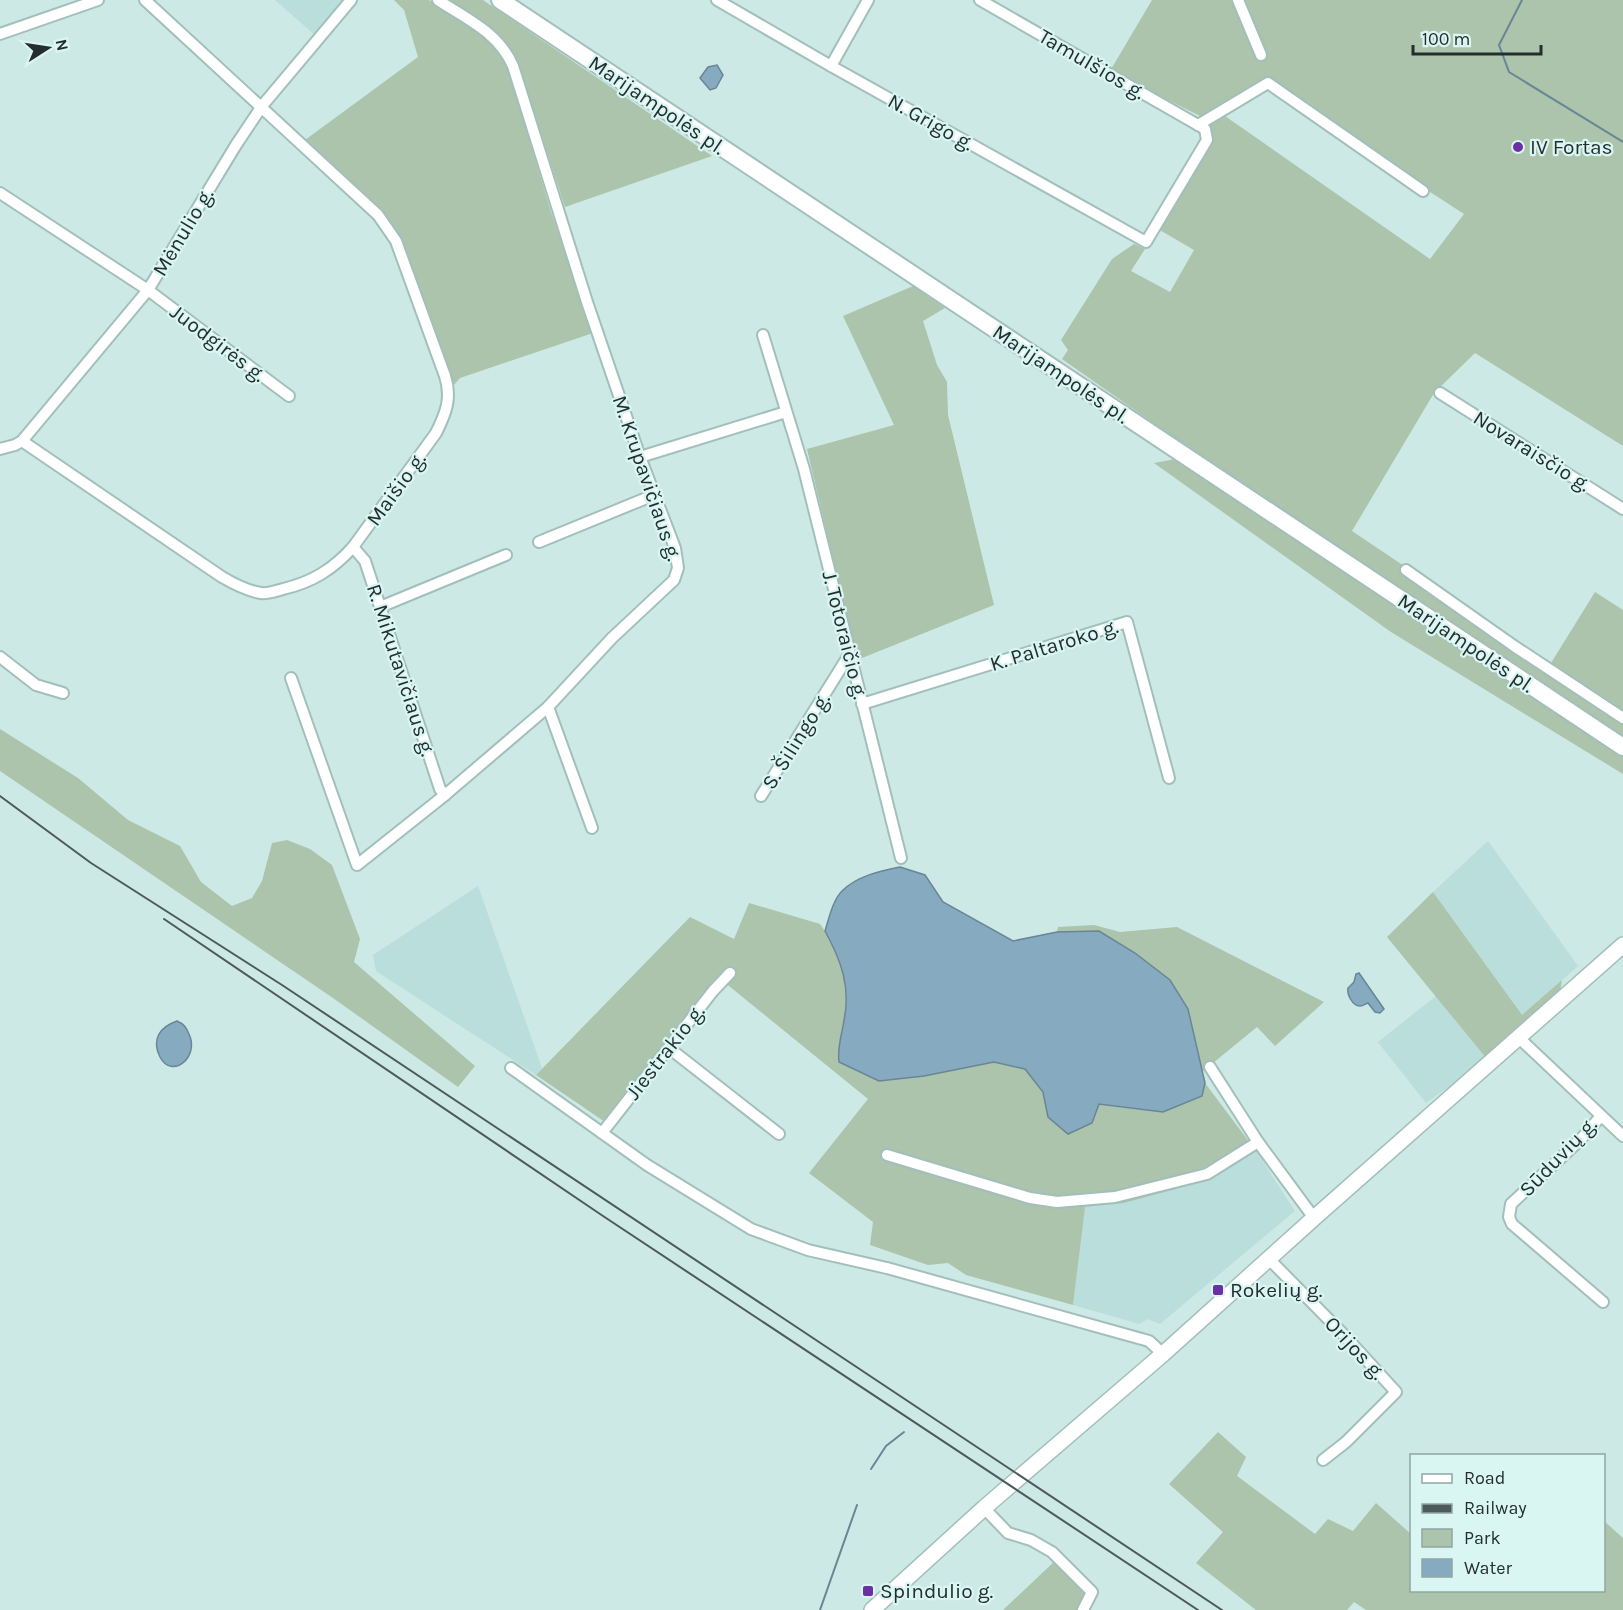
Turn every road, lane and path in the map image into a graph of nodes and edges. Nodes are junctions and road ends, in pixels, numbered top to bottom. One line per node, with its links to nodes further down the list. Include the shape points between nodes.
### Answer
1 (98, 0): 10 (street)
2 (145, 0): 13 (street, Maišio g.)
3 (351, 0): 13 (street, Mėnulio g.)
4 (438, 0): 24 (street, M. Krupavičiaus g., via 489,33 507,52)
5 (500, 0): 39 (main road, Marijampolės pl.)
6 (717, 0): 12 (street, N. Grigo g.)
7 (868, 0): 12 (street)
8 (980, 0): 14 (street, Tamulšios g.)
9 (1238, 0): 11 (street)
10 (0, 34)
11 (1261, 55)
12 (831, 66): 14 (street, N. Grigo g., via 1146,242 1207,140)
13 (262, 106): 17 (street, Mėnulio g.); 28 (street, Maišio g., via 389,228 448,387 448,404 436,433)
14 (1201, 127): 15 (street, via 1268,83)
15 (1423, 191)
16 (0, 193): 17 (street, Juodgirės g.)
17 (148, 290): 20 (street, Juodgirės g.); 22 (street, Mėnulio g.)
18 (763, 335): 21 (street, J. Totoraičio g.)
19 (1440, 393): 26 (street, Novaraisčio g.)
20 (289, 396)
21 (786, 412): 24 (street); 32 (street, J. Totoraičio g., via 804,469)
22 (22, 441): 23 (street); 28 (street, Maišio g., via 240,587 261,593 300,585 324,574)
23 (0, 449)
24 (640, 457): 25 (street, M. Krupavičiaus g.)
25 (654, 495): 27 (street); 37 (street, M. Krupavičiaus g., via 675,548 678,568 674,580 612,638)
26 (1623, 509)
27 (539, 542)
28 (353, 547): 31 (street, R. Mikutavičiaus g., via 365,561)
29 (506, 555): 31 (street)
30 (1406, 570): 38 (street)
31 (380, 607): 41 (street, R. Mikutavičiaus g.)
32 (849, 655): 36 (street, J. Totoraičio g.); 42 (street, S. Šilingo g.)
33 (0, 657): 35 (street, via 36,685)
34 (291, 678): 41 (street, M. Krupavičiaus g., via 357,865)
35 (63, 693)
36 (862, 704): 40 (street, K. Paltaroko g., via 1127,622); 44 (street, J. Totoraičio g.)
37 (548, 707): 41 (street, M. Krupavičiaus g.); 43 (street)
38 (1623, 718)
39 (1623, 747)
40 (1169, 778)
41 (445, 795)
42 (761, 796)
43 (592, 828)
44 (901, 858)
45 (1623, 945): 47 (main road)
46 (730, 973): 48 (street, Jiestrakio g.)
47 (1518, 1037): 51 (street, Sūduvių g.); 57 (main road)
48 (669, 1048): 52 (street, Jiestrakio g.); 53 (street)
49 (1210, 1067): 55 (street)
50 (511, 1068): 52 (street)
51 (1601, 1116): 54 (street); 59 (street, Sūduvių g., via 1511,1204 1509,1217 1512,1224)
52 (602, 1133): 60 (street, via 751,1229 808,1250 888,1268 1149,1341)
53 (779, 1134)
54 (1623, 1136)
55 (1258, 1142): 56 (street, via 1207,1174 1115,1197 1057,1202 1030,1198); 57 (street)
56 (887, 1155)
57 (1314, 1218): 58 (main road)
58 (1268, 1258): 60 (main road); 61 (street, Orijos g., via 1396,1392)
59 (1602, 1302)
60 (1162, 1354): 62 (main road)
61 (1323, 1460)
62 (984, 1508): 63 (main road); 64 (street, via 1008,1533 1052,1552 1092,1592)
63 (872, 1610)
64 (1083, 1610)

